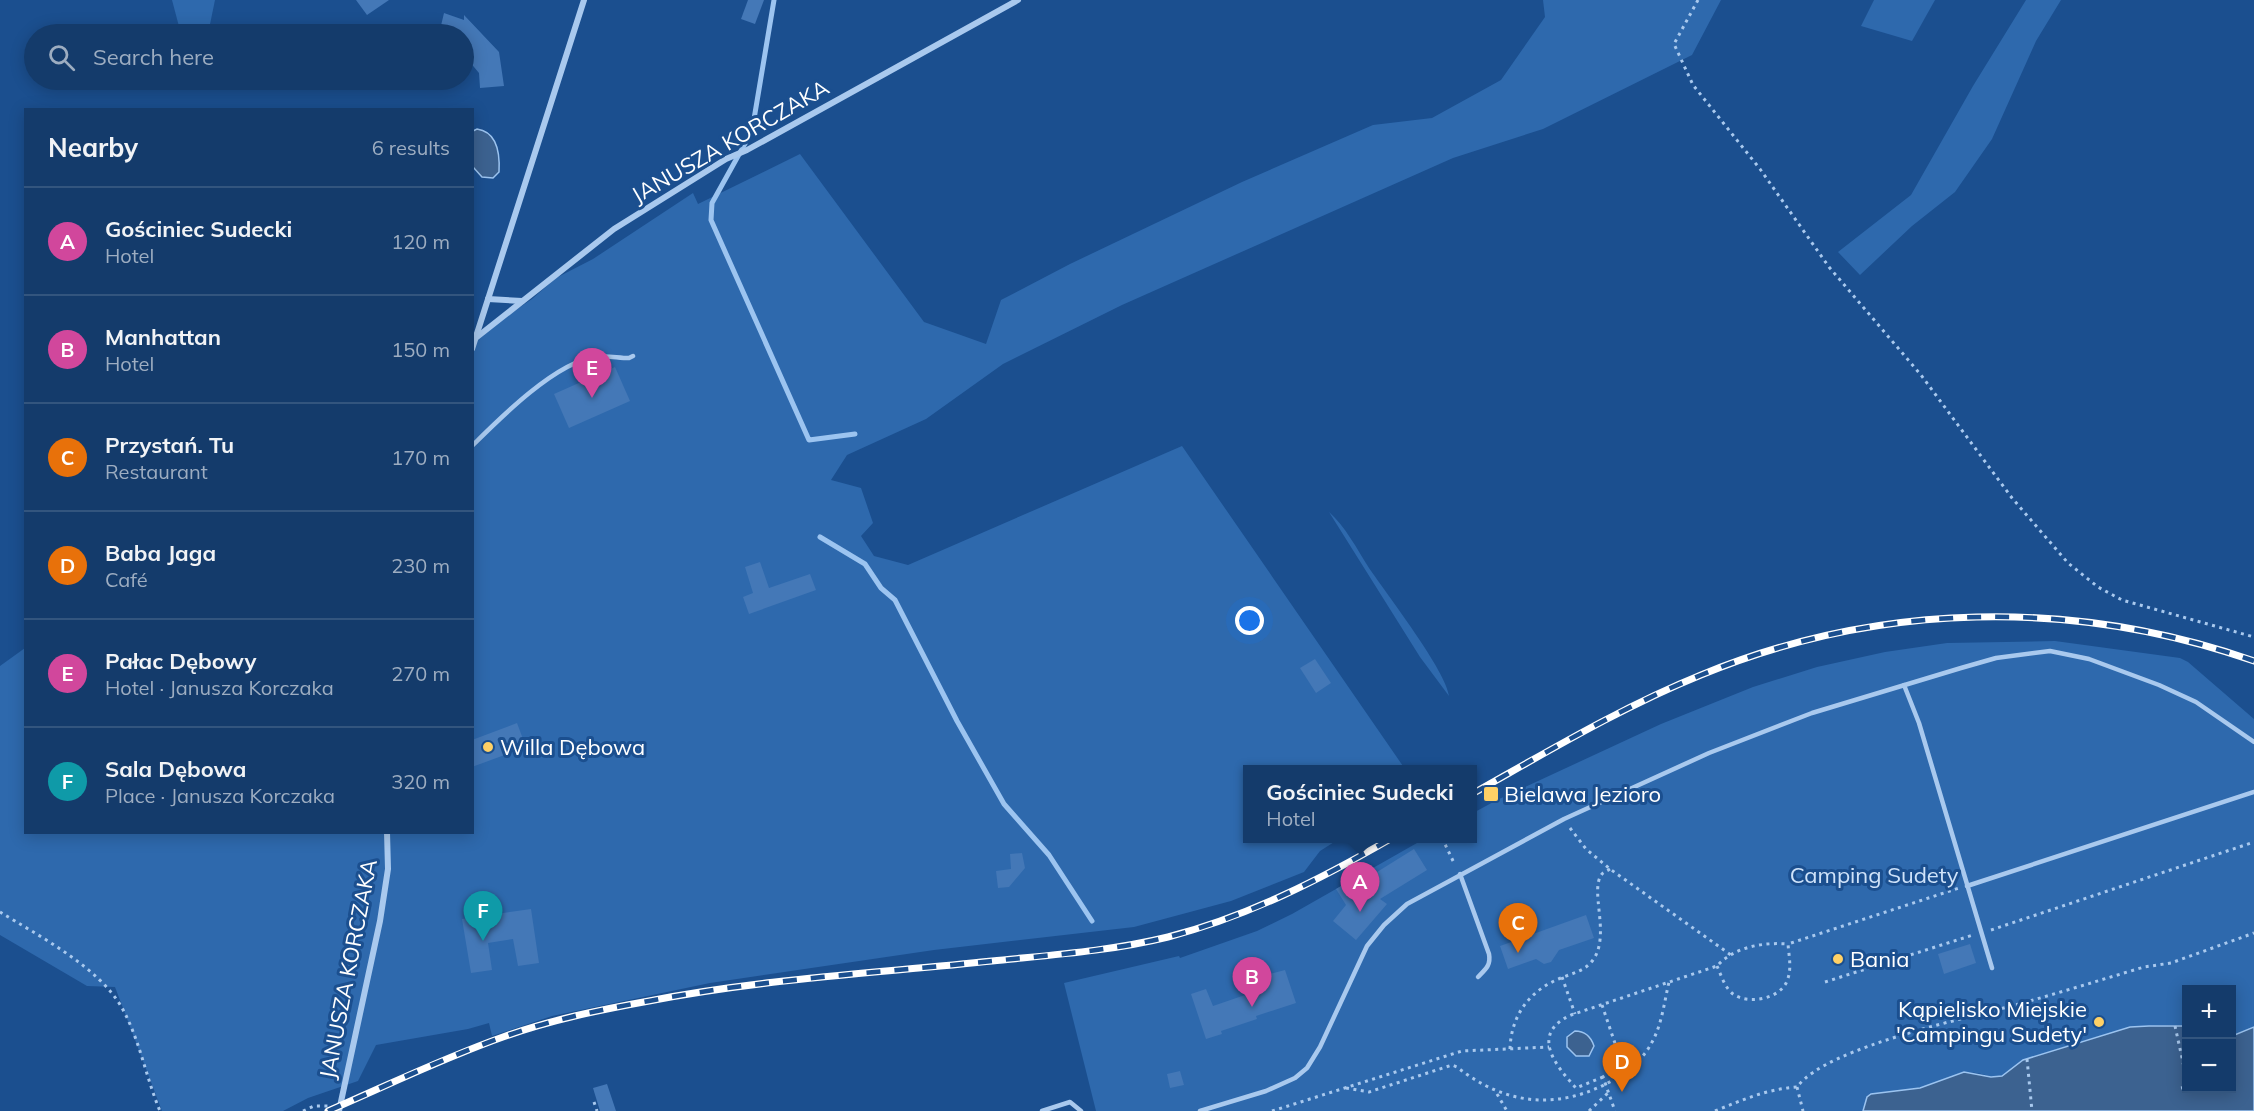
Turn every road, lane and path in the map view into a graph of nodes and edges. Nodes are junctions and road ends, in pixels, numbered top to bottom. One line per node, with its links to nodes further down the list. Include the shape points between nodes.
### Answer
1 (584, 0): 4 (street, JANUSZA KORCZAKA)
2 (1018, 0): 5 (street, JANUSZA KORCZAKA, via 726,159 614,229)
3 (1698, 0): 10 (path, via 1674,44 1693,85 1760,169 1829,267 1921,375 2012,498 2061,555 2122,600)
4 (488, 299): 5 (street); 6 (street, JANUSZA KORCZAKA)
5 (522, 301): 6 (street, JANUSZA KORCZAKA)
6 (477, 337): 7 (street, JANUSZA KORCZAKA)
7 (474, 344)
8 (633, 356): 9 (lane, via 595,357 555,372)
9 (474, 444)
10 (2254, 637)
11 (1904, 685): 12 (lane, via 1996,658 2050,651 2089,659 2167,688 2213,713); 14 (lane, via 1762,731); 20 (lane, via 1919,723)
12 (2254, 742)
13 (2254, 792): 20 (lane)
14 (1564, 819): 18 (path, via 1586,849); 19 (lane)
15 (387, 834): 46 (street, JANUSZA KORCZAKA, via 388,870 380,921)
16 (2254, 842): 22 (path)
17 (1444, 843): 19 (path)
18 (1610, 869): 25 (path); 29 (path, via 1599,882 1601,937 1596,955 1583,969)
19 (1460, 874): 28 (lane, via 1489,954 1488,967); 52 (lane, via 1407,904 1366,946 1325,1038 1307,1068 1266,1091)
20 (1966, 886): 22 (lane); 24 (path)
21 (0, 912): 47 (path, via 76,961 113,994 127,1019)
22 (1981, 933): 27 (lane); 31 (path)
23 (2254, 933): 41 (path, via 2171,963 2144,967 1864,1047 1806,1077)
24 (1788, 944): 25 (path, via 1757,945); 26 (path, via 1791,967 1787,984 1773,995 1753,1000 1734,994)
25 (1731, 955): 26 (path)
26 (1717, 966): 30 (path)
27 (1992, 968)
28 (1478, 977)
29 (1563, 977): 33 (path); 36 (path, via 1544,986 1526,1002 1513,1027)
30 (1669, 982): 32 (path); 40 (path, via 1650,1046)
31 (1825, 982)
32 (1602, 1005): 33 (path); 39 (path, via 1622,1062)
33 (1575, 1014): 35 (path, via 1555,1027)
34 (2175, 1026): 37 (path)
35 (1549, 1047): 36 (path); 39 (path, via 1553,1060 1576,1088)
36 (1510, 1049): 42 (path, via 1462,1051)
37 (2182, 1055)
38 (2027, 1059): 59 (path)
39 (1603, 1077): 40 (path)
40 (1606, 1084): 43 (path, via 1573,1098 1550,1101); 44 (path)
41 (1797, 1087): 57 (path, via 1751,1096); 58 (path)
42 (1346, 1088): 43 (path, via 1367,1092 1452,1065); 53 (path)
43 (1496, 1092): 54 (path)
44 (1610, 1092): 55 (path); 56 (path)
45 (594, 1102): 49 (path)
46 (339, 1109): 48 (path, via 314,1107)
47 (160, 1111)
48 (303, 1111)
49 (597, 1111)
50 (1042, 1111): 51 (lane, via 1070,1102)
51 (1081, 1111)
52 (1200, 1111)
53 (1272, 1111)
54 (1507, 1111)
55 (1589, 1111)
56 (1616, 1111)
57 (1715, 1111)
58 (1803, 1111)
59 (2031, 1111)

